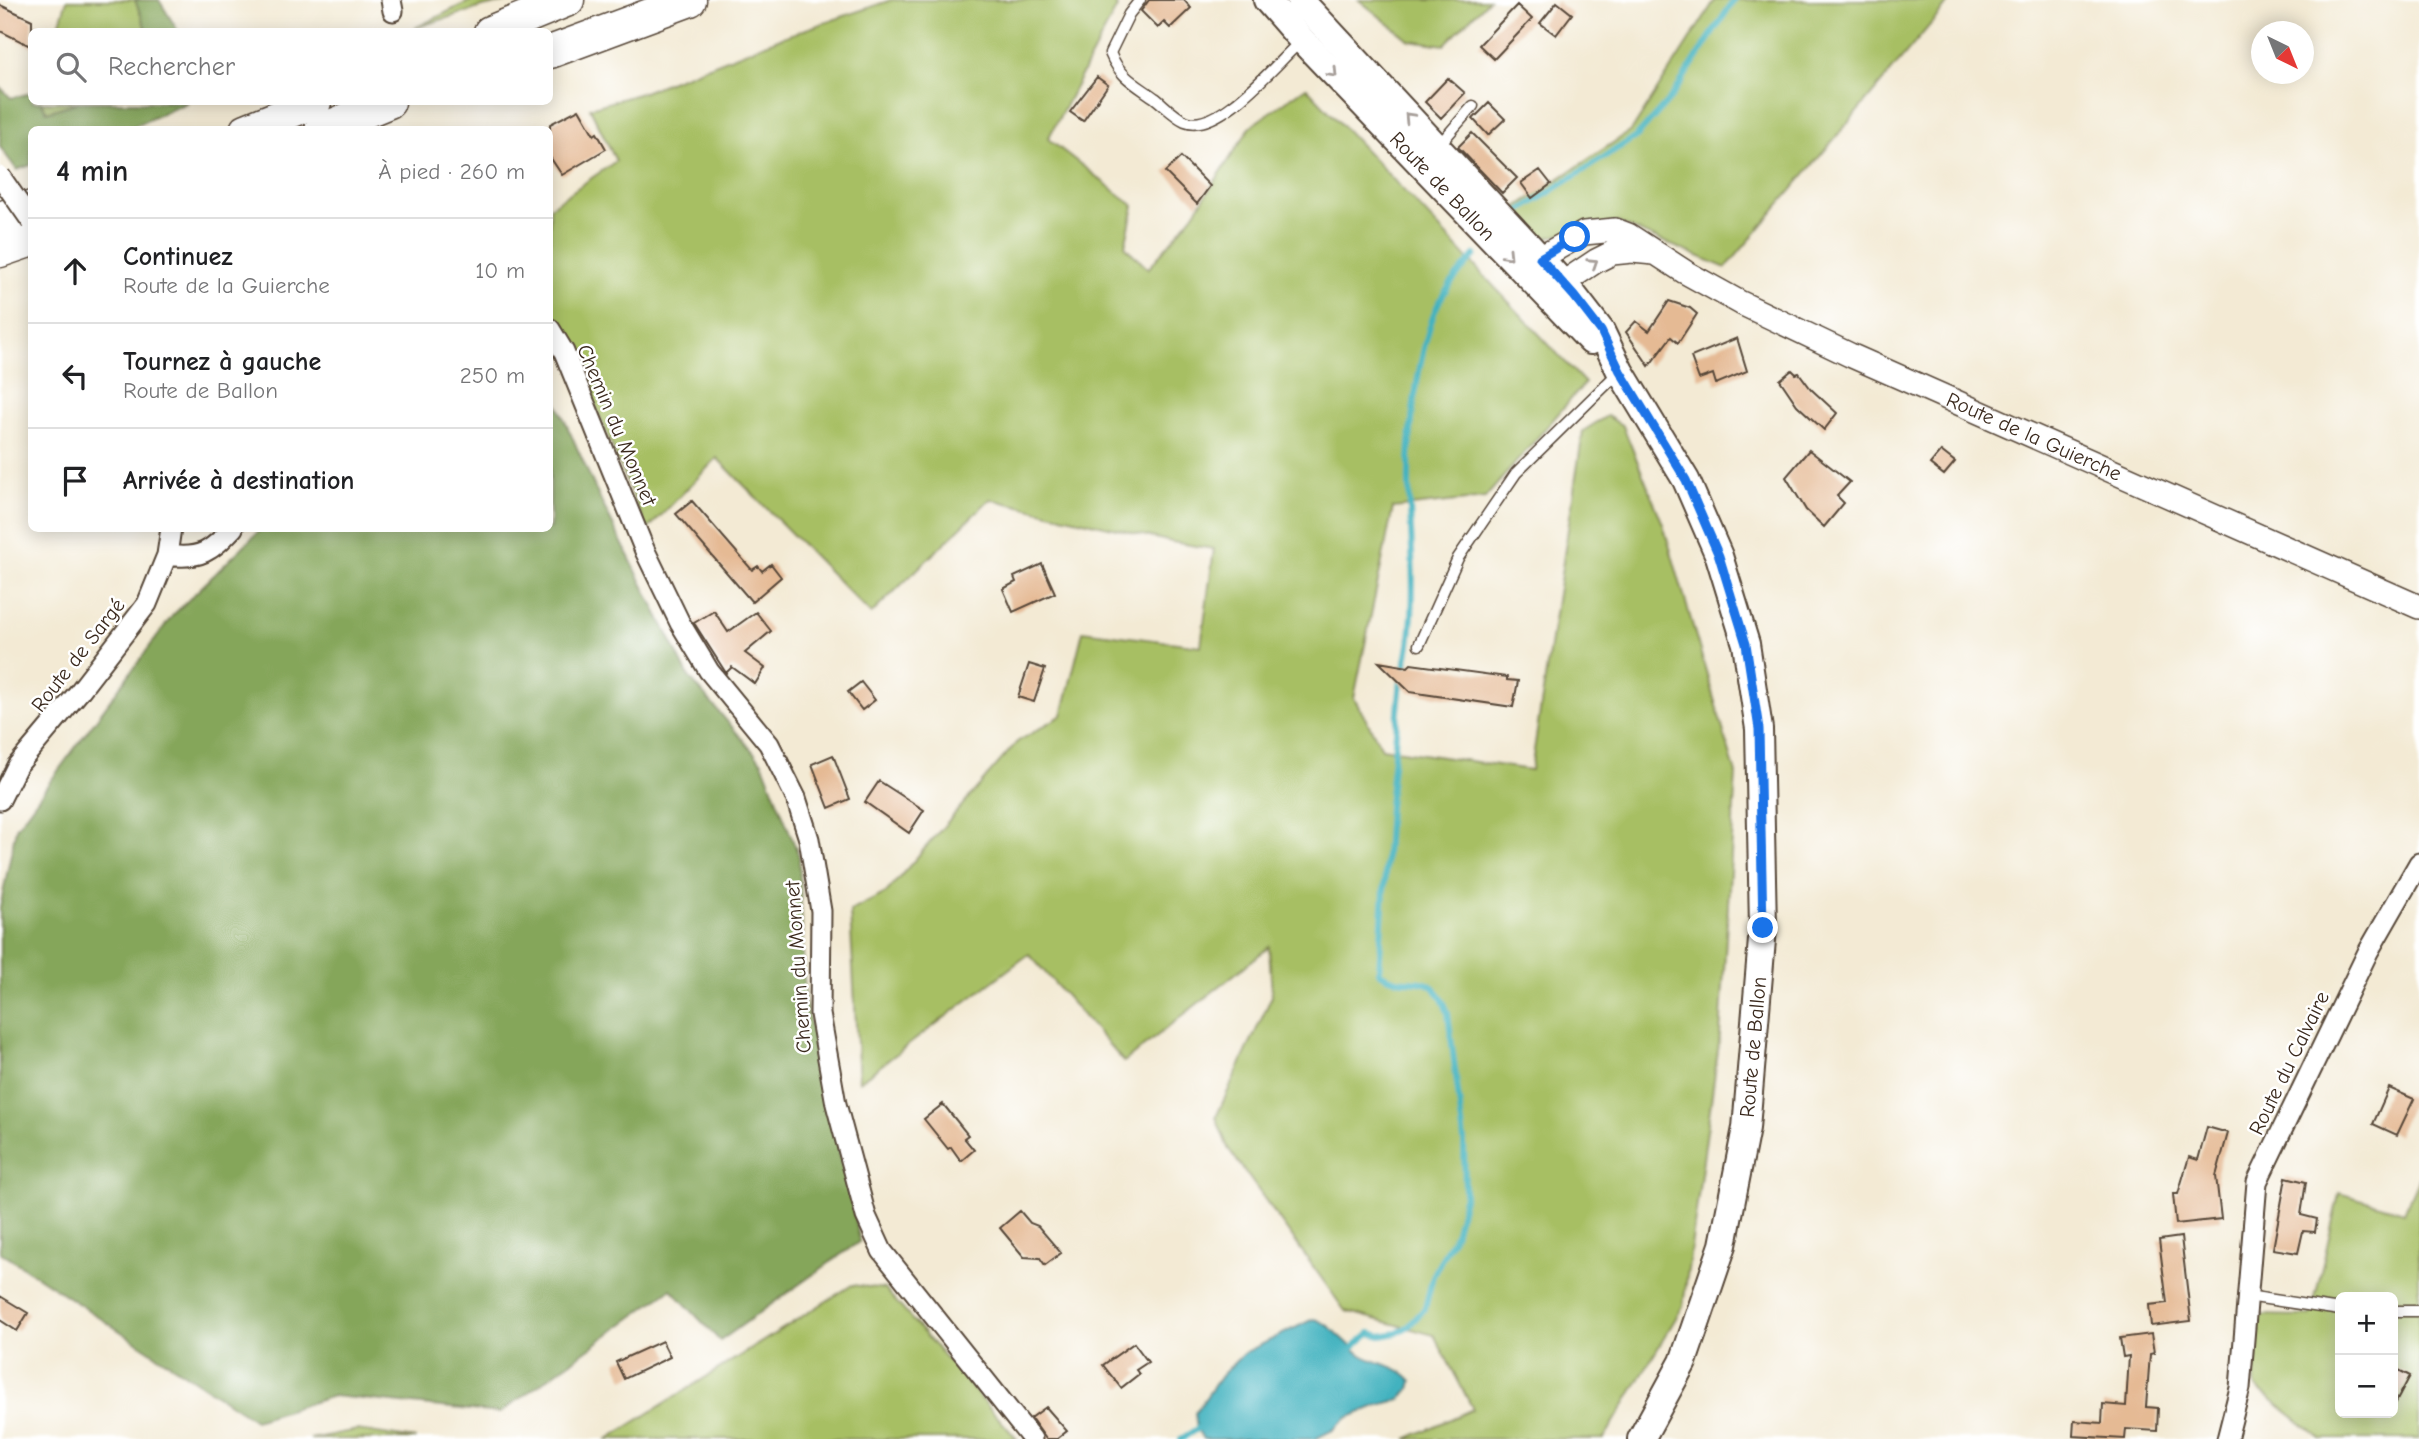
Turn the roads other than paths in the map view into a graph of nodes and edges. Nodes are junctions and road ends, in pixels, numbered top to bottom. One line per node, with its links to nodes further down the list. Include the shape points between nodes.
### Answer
1 (568, 0): 7 (highway)
2 (631, 0): 7 (highway)
3 (690, 0): 10 (highway)
4 (1140, 0): 9 (lane, via 1110,53 1117,70 1186,121 1218,116)
5 (1267, 0): 9 (main road, Route de Ballon)
6 (1307, 8): 9 (lane); 16 (main road, Route de Ballon, one-way to 6)
7 (539, 17): 8 (highway)
8 (503, 28)
9 (1301, 40): 16 (main road, Route de Ballon, one-way to 16)
10 (553, 51)
11 (308, 105): 14 (highway)
12 (382, 105): 15 (highway)
13 (1473, 106): 16 (lane)
14 (256, 126)
15 (331, 126)
16 (1429, 155): 24 (main road, Route de Ballon)
17 (0, 176): 19 (street, bridge)
18 (28, 209): 20 (highway)
19 (28, 216)
20 (0, 218)
21 (28, 241): 22 (highway)
22 (0, 251)
23 (1654, 253): 24 (street, Route de la Guierche, via 1615,230 1593,230 1575,237); 25 (street, Route de la Guierche, one-way to 23, via 1612,253); 31 (street, Route de la Guierche, via 1741,303 1850,355)
24 (1538, 270): 25 (main road, Route de Ballon); 27 (main road, Route de Ballon)
25 (1563, 283): 27 (main road, Route de Ballon, via 1601,331)
26 (553, 334): 39 (street, Chemin du Monnet, via 680,623 709,671 769,744 796,798 821,911 825,1040 836,1104 866,1216 882,1251)
27 (1620, 371): 32 (lane, via 1516,473 1458,558); 40 (main road, Route de Ballon, via 1686,480 1719,556 1746,644 1759,729 1762,822 1763,928 1741,1154 1723,1245 1683,1362)
28 (171, 532): 30 (street, Route de Sargé)
29 (229, 532): 30 (street, via 211,551)
30 (167, 555): 33 (street, Route de Sargé, via 147,604 17,766)
31 (2419, 607)
32 (1419, 645)
33 (0, 800)
34 (2419, 863): 35 (street, Route du Calvaire, via 2368,953 2257,1182)
35 (2247, 1296): 36 (lane); 41 (street, Route du Calvaire, via 2240,1388)
36 (2335, 1309)
37 (2398, 1311): 38 (lane)
38 (2419, 1311)
39 (1032, 1439)
40 (1640, 1439)
41 (2227, 1439)

